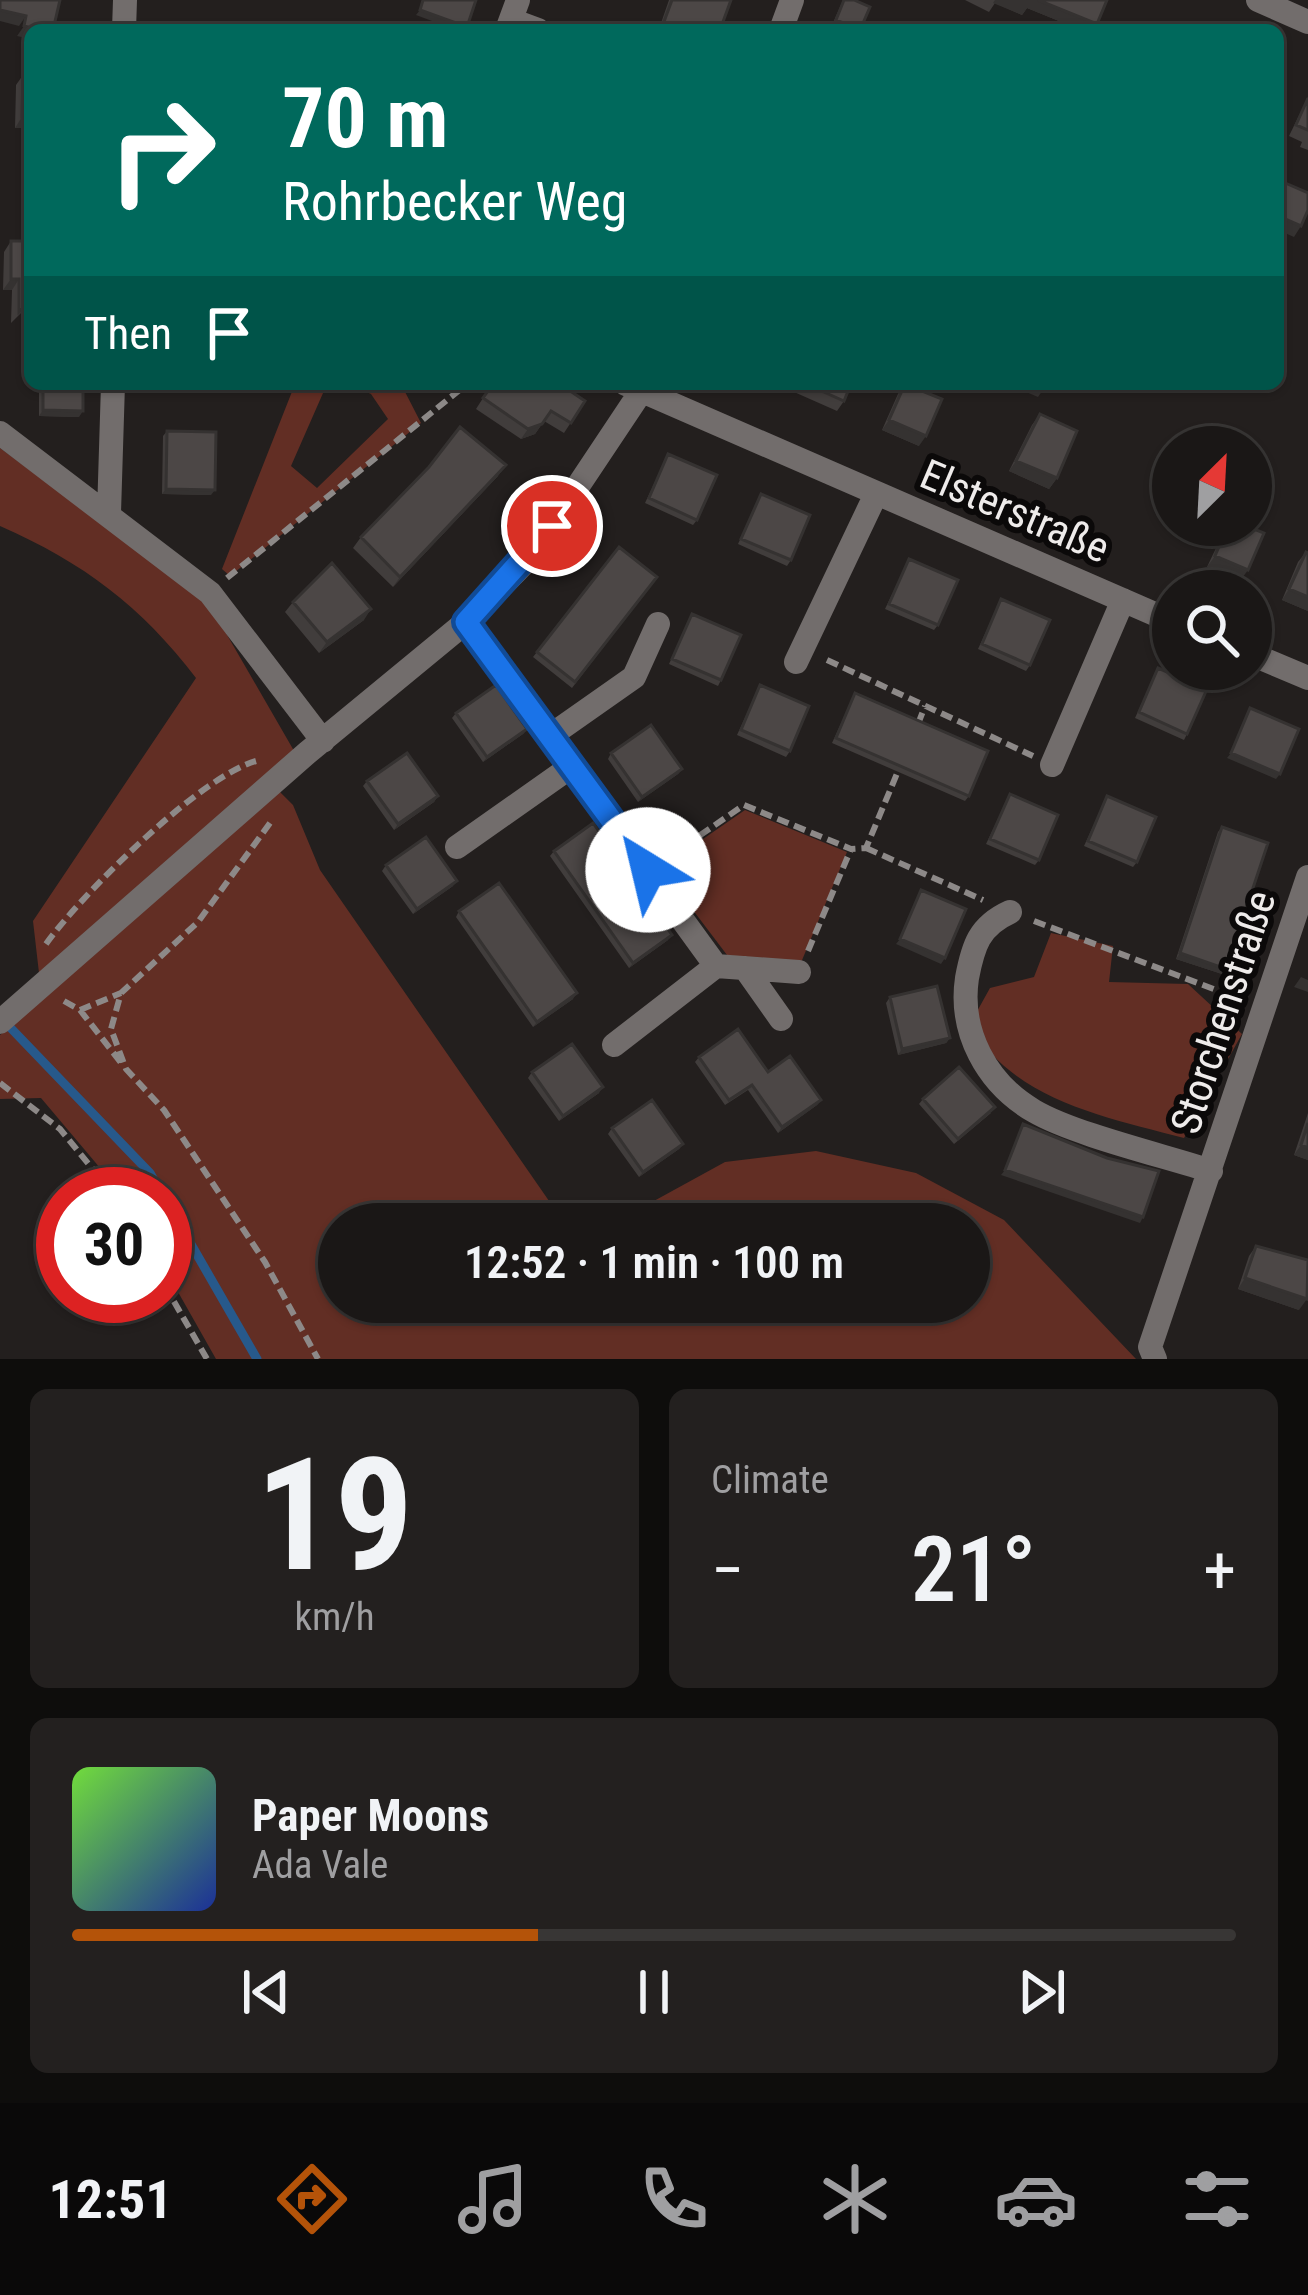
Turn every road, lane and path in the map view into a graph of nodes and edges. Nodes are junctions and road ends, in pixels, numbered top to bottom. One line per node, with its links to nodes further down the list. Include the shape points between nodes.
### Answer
1 (1258, 0): 2 (street)
2 (1308, 22)
3 (113, 390): 9 (street)
4 (460, 390): 10 (path)
5 (635, 390): 13 (street, via 532,555)
6 (647, 390): 8 (street, Elsterstraße)
7 (0, 433): 9 (street)
8 (876, 494): 11 (street, Elsterstraße); 15 (street, Elsterstraße)
9 (109, 513): 10 (street)
10 (210, 592): 22 (street)
11 (1123, 600): 12 (street, Elsterstraße); 24 (street, Elsterstraße)
12 (1152, 613)
13 (466, 622): 20 (street); 22 (street)
14 (658, 624): 20 (street, via 634,677)
15 (799, 655): 18 (path)
16 (1272, 663): 17 (street)
17 (1308, 678)
18 (926, 706): 19 (path); 24 (path)
19 (917, 726)
20 (550, 736): 25 (street)
21 (908, 746): 28 (path)
22 (315, 747): 37 (street)
23 (263, 759): 33 (path, via 199,795 120,862)
24 (1052, 765)
25 (572, 766): 27 (street); 30 (street)
26 (279, 806): 38 (path, via 198,922)
27 (458, 847)
28 (866, 848): 29 (path); 32 (path)
29 (851, 849): 30 (path, via 744,805); 36 (path)
30 (648, 870): 34 (street)
31 (1308, 877): 39 (street, Storchenstraße)
32 (1010, 912): 39 (path); 47 (street, Storchenstraße, via 992,920 972,949 965,1028 982,1061 1033,1111)
33 (38, 955)
34 (716, 966): 35 (street); 43 (street)
35 (745, 968): 36 (street); 41 (street)
36 (800, 972)
37 (35, 992): 40 (path); 42 (street)
38 (121, 994): 40 (path); 44 (path, via 111,1029)
39 (1265, 1009): 47 (street, Storchenstraße)
40 (80, 1010): 44 (path)
41 (782, 1019)
42 (0, 1022)
43 (614, 1045)
44 (126, 1069): 50 (path, via 177,1129)
45 (0, 1083): 46 (path, via 60,1129)
46 (91, 1167)
47 (1211, 1172): 51 (street, Storchenstraße, via 1150,1347)
48 (186, 1323): 49 (path)
49 (207, 1359)
50 (318, 1359)
51 (1155, 1359)

